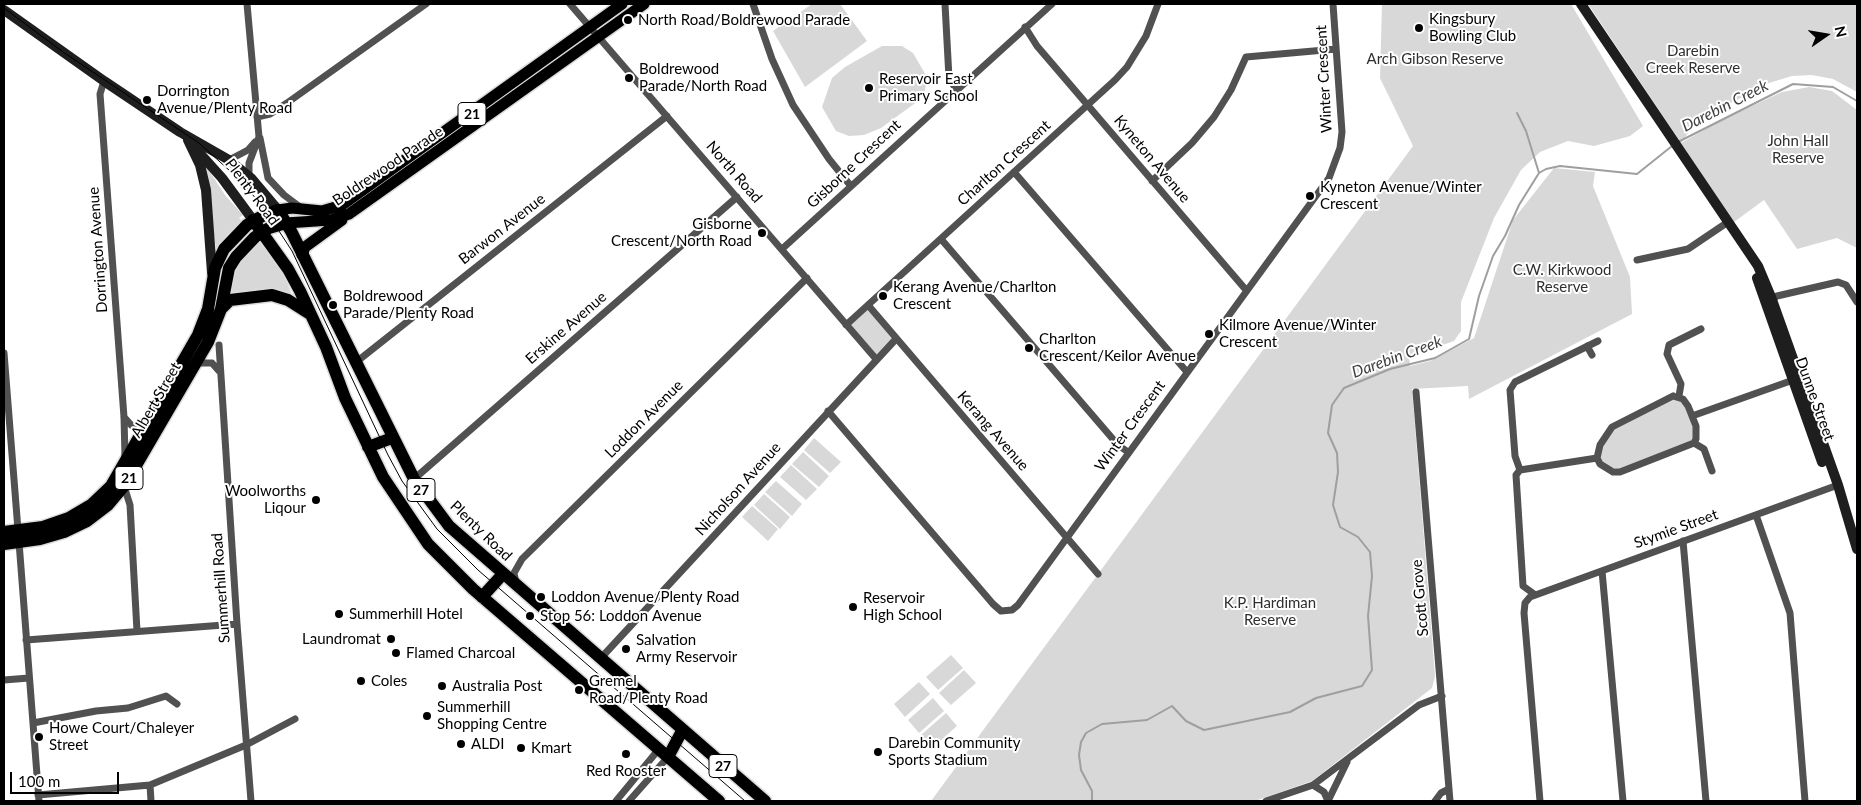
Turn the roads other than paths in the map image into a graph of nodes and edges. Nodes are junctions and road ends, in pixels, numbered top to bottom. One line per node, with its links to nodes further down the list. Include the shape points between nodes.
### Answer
1 (247, 4): 24 (street)
2 (426, 4): 24 (street, via 287,104)
3 (570, 4): 15 (street, North Road)
4 (622, 4): 15 (main road, Boldrewood Parade / 21)
5 (644, 4): 17 (main road, Boldrewood Parade / 21)
6 (754, 4): 32 (street, via 772,60 793,105 819,146)
7 (945, 4): 20 (street, via 950,82)
8 (1046, 4): 14 (street, Gisborne Crescent)
9 (1052, 4): 14 (street, Gisborne Crescent)
10 (1158, 4): 21 (street, Charlton Crescent, via 1146,36 1127,67)
11 (1333, 4): 18 (street, Winter Crescent)
12 (1581, 4): 39 (main road, Dunne Street)
13 (4, 10): 19 (main road, Plenty Road / 27)
14 (1033, 20): 16 (street, Gisborne Crescent)
15 (590, 27): 17 (street, North Road); 22 (main road, Boldrewood Parade / 21)
16 (1023, 29): 20 (street, Gisborne Crescent); 21 (street, Kyneton Avenue)
17 (600, 36): 22 (main road, Boldrewood Parade / 21); 23 (street, North Road)
18 (1336, 49): 31 (street, via 1246,57 1214,117 1192,144); 48 (street, Winter Crescent, via 1342,132 1334,167)
19 (104, 82): 25 (main road, Plenty Road / 27); 73 (street, Dorrington Avenue, via 100,94)
20 (959, 87): 32 (street, Gisborne Crescent)
21 (1088, 105): 29 (street, Charlton Crescent); 31 (street, Kyneton Avenue)
22 (480, 114): 34 (main road, Boldrewood Parade / 21, via 342,205 322,211); 36 (main road, Boldrewood Parade / 21)
23 (667, 116): 33 (street, North Road); 65 (street, Barwon Avenue)
24 (257, 117): 26 (street)
25 (180, 132): 27 (main road, Plenty Road / 27); 28 (main road, Plenty Road / 27)
26 (259, 133): 28 (street, via 252,147); 30 (street, via 249,163); 34 (street, via 267,175 284,195)
27 (188, 140): 37 (main road, Plenty Road / 27); 47 (main road, via 200,165 206,190)
28 (229, 160): 30 (main road, Plenty Road / 27)
29 (1014, 172): 41 (street, Charlton Crescent); 66 (street)
30 (249, 176): 35 (main road, Plenty Road / 27)
31 (1152, 181): 48 (street, Kyneton Avenue)
32 (850, 185): 42 (street, Gisborne Crescent)
33 (737, 197): 42 (street, North Road); 83 (street, Erskine Avenue)
34 (305, 209): 35 (main road, Boldrewood Parade / 21)
35 (278, 210): 37 (highway, Albert Street / 21); 38 (highway, Plenty Road / 27)
36 (349, 214): 38 (main road, Boldrewood Parade / 21, via 331,220); 43 (main road, via 306,247)
37 (253, 220): 40 (highway, Plenty Road / 27); 47 (highway, Albert Street / 21, via 227,244)
38 (286, 222): 40 (highway, Albert Street / 21); 43 (highway, Plenty Road / 27)
39 (1728, 222): 44 (main road, Dunne Street); 45 (street, via 1688,250)
40 (262, 232): 52 (highway, Albert Street / 21, via 242,249 229,268); 54 (highway, Plenty Road / 27, via 288,269)
41 (941, 239): 51 (street, Charlton Crescent); 78 (street, via 1118,445)
42 (782, 249): 46 (street, North Road)
43 (302, 255): 65 (highway, Plenty Road / 27)
44 (1749, 256): 49 (main road, Dunne Street, via 1758,266); 53 (main road, Dunne Street)
45 (1637, 260)
46 (807, 278): 55 (street, North Road); 96 (street, Loddon Avenue, via 522,559 514,573)
47 (212, 279): 74 (highway, Albert Street / 21, via 208,309 198,335)
48 (1246, 290): 66 (street, Winter Crescent)
49 (1772, 299): 50 (street, via 1838,282 1846,285); 53 (street); 68 (main road, Dunne Street)
50 (1857, 302)
51 (868, 305): 55 (street, Charlton Crescent); 57 (street, Kerang Avenue)
52 (221, 310): 54 (highway, via 232,300 272,295 288,300); 64 (highway, Albert Street / 21)
53 (1767, 310): 68 (main road, Dunne Street)
54 (312, 315): 77 (highway, Plenty Road / 27)
55 (846, 324): 63 (street, North Road)
56 (1701, 329): 70 (street, via 1669,345 1667,354 1681,384)
57 (896, 339): 63 (street, Nicholson Avenue); 89 (street, Kerang Avenue)
58 (1598, 341): 60 (street)
59 (219, 345): 67 (street, Summerhill Road)
60 (1587, 346): 62 (street); 81 (street, via 1516,382 1510,390 1515,456)
61 (4, 353): 88 (street)
62 (1592, 355)
63 (876, 359): 71 (street, Nicholson Avenue)
64 (196, 363): 67 (street, via 212,363); 84 (highway, Albert Street / 21)
65 (355, 363): 75 (highway, Plenty Road / 27)
66 (1187, 372): 78 (street, Winter Crescent)
67 (220, 373): 99 (street, Summerhill Road)
68 (1796, 379): 72 (street); 85 (main road, Dunne Street)
69 (1416, 392): 105 (street, Scott Grove)
70 (1679, 396): 72 (street); 79 (street, via 1673,396 1612,427 1600,445)
71 (828, 411): 89 (street, Winter Crescent, via 998,609 1008,611 1018,605); 102 (street, Nicholson Avenue)
72 (1692, 416): 76 (street, via 1697,432)
73 (124, 418): 74 (street, via 132,426); 80 (street, Dorrington Avenue)
74 (146, 427): 80 (highway, Albert Street / 21)
75 (392, 438): 77 (highway); 83 (highway, Plenty Road / 27)
76 (1694, 443): 79 (street, via 1620,472 1606,468); 82 (street, via 1704,449)
77 (368, 447): 98 (highway, Plenty Road / 27, via 396,500 428,544)
78 (1128, 452): 89 (street, Winter Crescent)
79 (1597, 458): 81 (street)
80 (124, 466): 88 (highway, Albert Street / 21, via 91,505 69,518)
81 (1520, 470): 97 (street, via 1516,475 1523,586)
82 (1712, 471)
83 (414, 479): 94 (highway, Plenty Road / 27, via 449,526)
84 (124, 486): 88 (highway, Albert Street / 21, via 108,505 87,521 64,532); 100 (street, via 130,505)
85 (1835, 486): 86 (street, Stymie Street); 92 (main road, Dunne Street)
86 (1756, 515): 90 (street, Stymie Street); 130 (street, via 1790,613 1794,635)
87 (4, 532): 88 (highway, Albert Street / 21)
88 (18, 536): 91 (highway, Albert Street / 21); 101 (street)
89 (1066, 538): 95 (street, Kerang Avenue)
90 (1683, 541): 93 (street, Stymie Street); 129 (street)
91 (4, 544)
92 (1857, 550)
93 (1602, 570): 97 (street, Stymie Street); 128 (street)
94 (502, 574): 96 (highway, Plenty Road / 27); 98 (highway)
95 (1098, 574)
96 (516, 587): 102 (highway, Plenty Road / 27)
97 (1534, 594): 127 (street, Stymie Street, via 1525,603)
98 (482, 597): 111 (highway, Plenty Road / 27)
99 (237, 624): 100 (street); 110 (street, Summerhill Road)
100 (137, 632): 101 (street)
101 (26, 640): 103 (street)
102 (600, 659): 109 (highway, Plenty Road / 27)
103 (29, 678): 104 (street); 108 (street)
104 (4, 680)
105 (1442, 696): 112 (street, via 1419,705); 115 (street, Scott Grove)
106 (177, 704): 108 (street, via 166,696 128,708)
107 (295, 719): 110 (street)
108 (33, 723): 116 (street)
109 (682, 731): 111 (highway); 122 (highway, Plenty Road / 27)
110 (246, 745): 113 (street); 118 (street, Summerhill Road)
111 (664, 753): 119 (street); 120 (street); 121 (highway, Plenty Road / 27)
112 (1349, 759): 114 (street); 124 (street)
113 (150, 785): 116 (street); 117 (street)
114 (1313, 785): 123 (street); 124 (street, via 1324,792)
115 (1449, 789): 125 (street); 126 (street, Scott Grove)
116 (39, 798)
117 (151, 801)
118 (251, 801)
119 (616, 801)
120 (629, 801)
121 (719, 801)
122 (765, 801)
123 (1266, 801)
124 (1328, 801)
125 (1435, 801)
126 (1450, 801)
127 (1540, 801)
128 (1623, 801)
129 (1706, 801)
130 (1805, 801)

